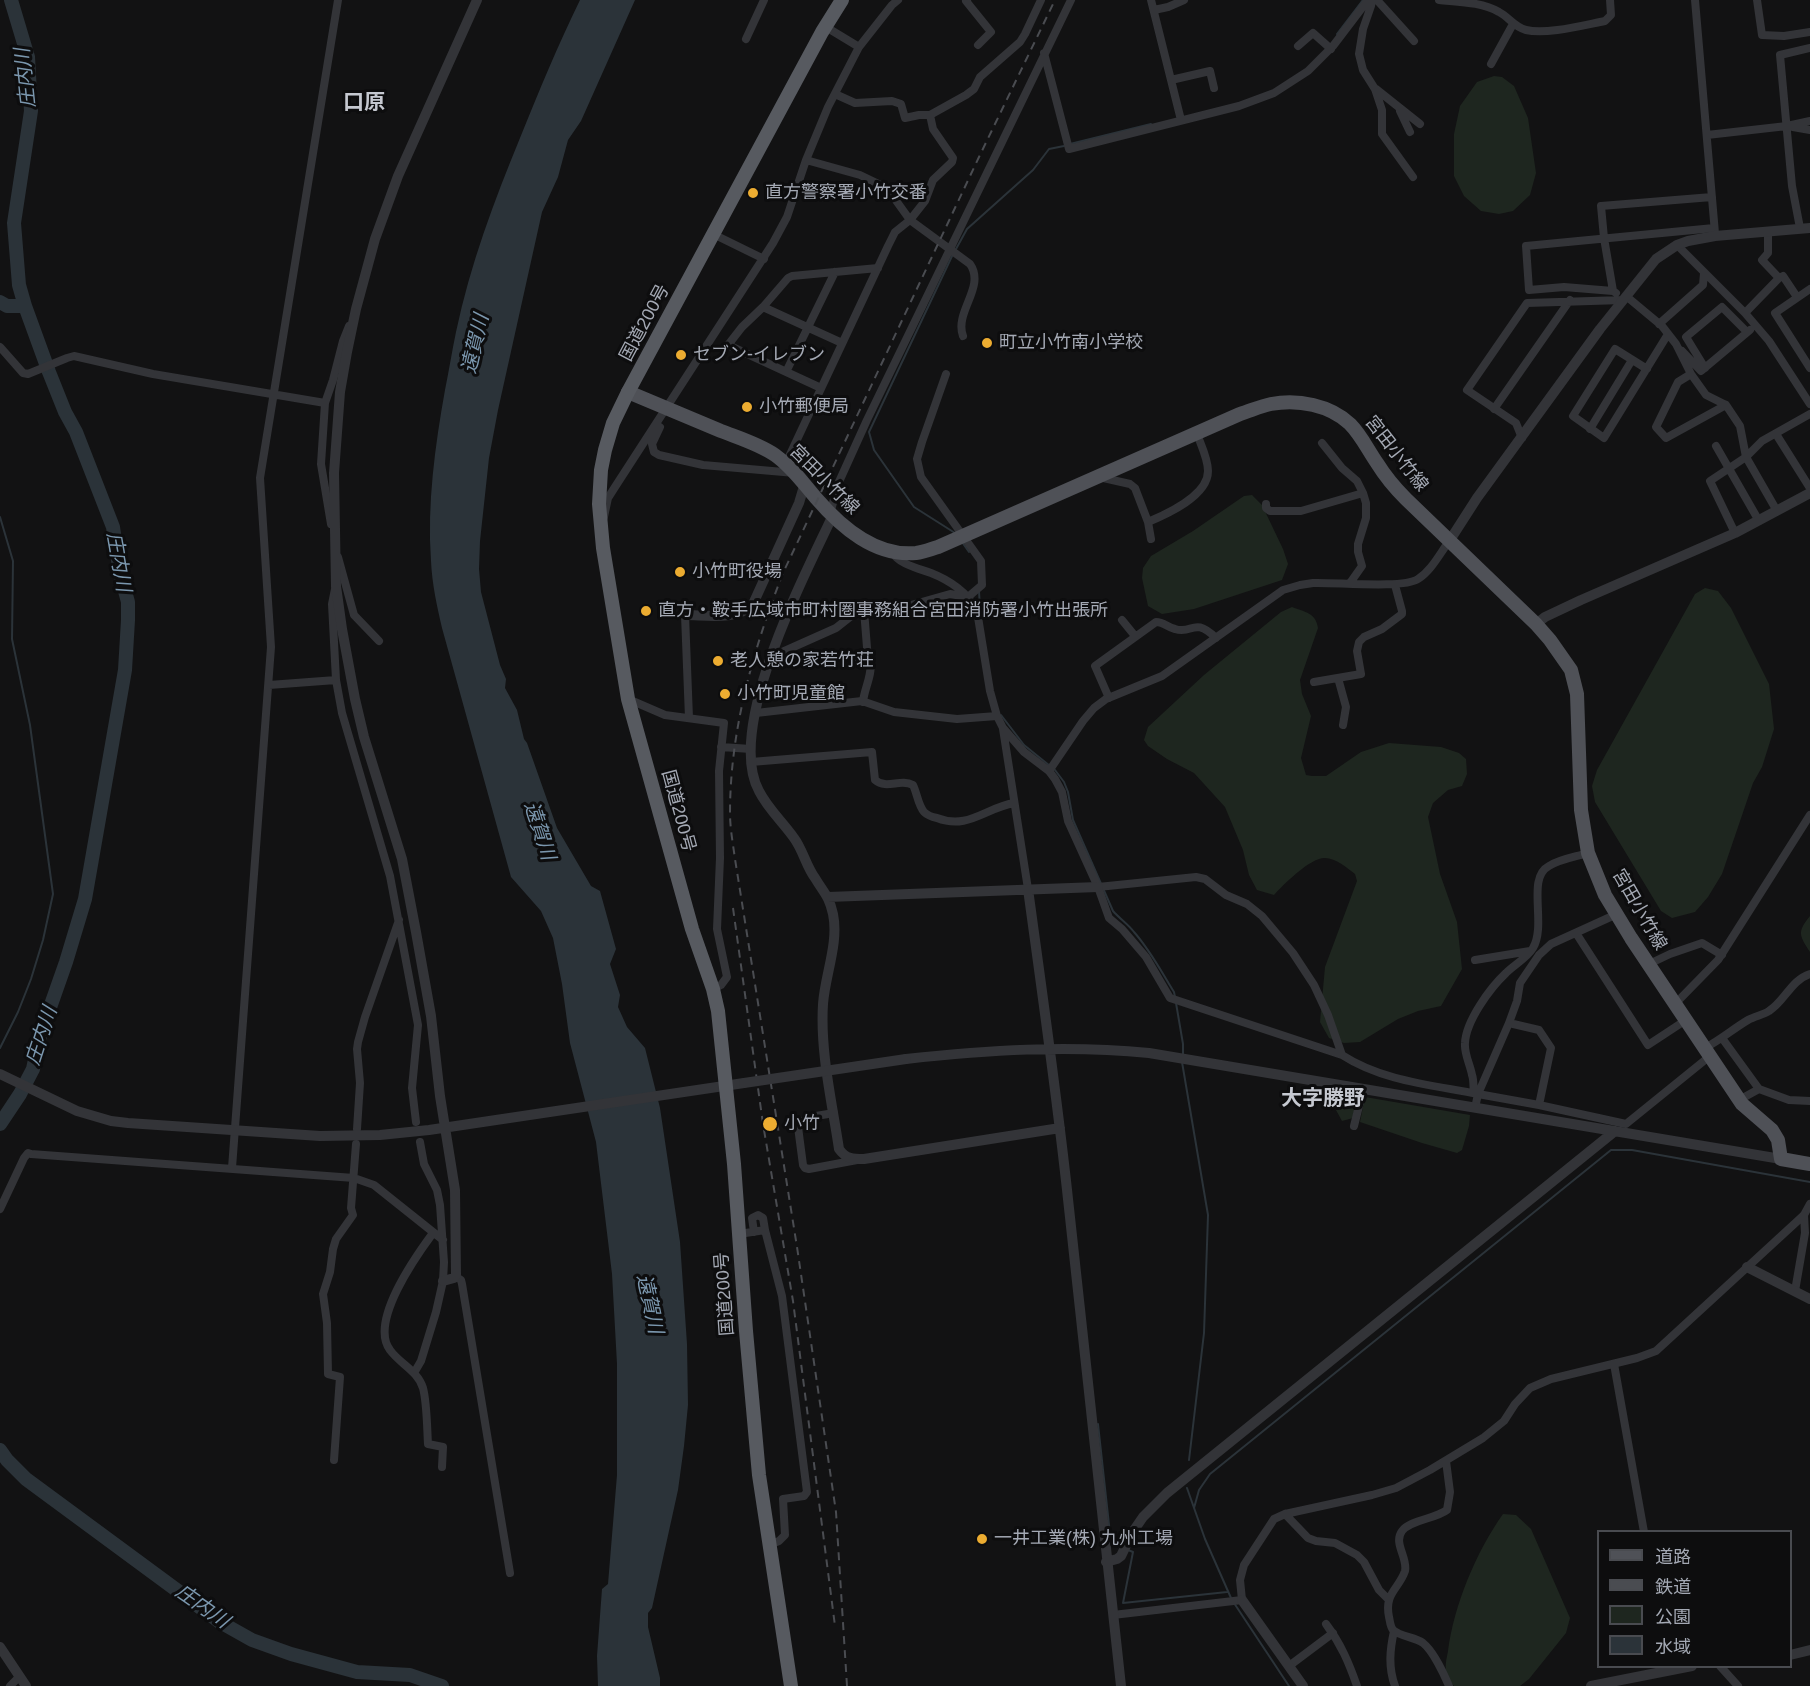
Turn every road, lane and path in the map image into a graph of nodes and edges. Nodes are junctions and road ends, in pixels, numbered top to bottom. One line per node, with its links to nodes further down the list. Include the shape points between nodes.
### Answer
1 (338, 0): 86 (street)
2 (477, 0): 67 (street, via 394,187)
3 (764, 0): 22 (street)
4 (842, 0): 20 (highway, 国道200号)
5 (898, 0): 26 (street)
6 (967, 0): 24 (street, via 991,32)
7 (1041, 0): 36 (street, via 1020,42 980,77 974,89)
8 (1071, 0): 29 (street)
9 (1151, 0): 18 (street)
10 (1184, 0): 18 (street)
11 (1370, 0): 28 (street); 33 (street, via 1359,54 1363,70)
12 (1377, 0): 23 (street)
13 (1439, 0): 17 (street)
14 (1610, 0): 19 (street, via 1611,15 1605,21 1539,32)
15 (1695, 0): 43 (street)
16 (1757, 0): 21 (street, via 1762,35)
17 (1473, 2): 19 (street, via 1501,13)
18 (1154, 10): 31 (street)
19 (1514, 24): 30 (street)
20 (826, 27): 26 (street); 51 (highway, 国道200号)
21 (1810, 32)
22 (746, 39)
23 (1414, 41)
24 (978, 45)
25 (1298, 46): 28 (street, via 1313,33)
26 (860, 47): 34 (street)
27 (1810, 48): 40 (street, via 1780,55)
28 (1331, 49): 37 (street, via 1308,71 1275,93)
29 (1044, 53): 37 (street, via 1069,149); 54 (street)
30 (1491, 64)
31 (1171, 80): 32 (street, via 1210,71); 37 (street)
32 (1214, 88)
33 (1375, 89): 35 (street); 45 (street, via 1382,110 1382,134)
34 (835, 94): 36 (street, via 855,103 892,100 901,104 905,118); 44 (street)
35 (1399, 108): 39 (street); 42 (street)
36 (930, 115): 47 (street, via 933,129 953,158 933,180 925,201)
37 (1181, 120)
38 (1810, 122): 40 (street)
39 (1420, 124)
40 (1787, 126): 41 (street); 43 (street); 48 (street, via 1792,186)
41 (1810, 130)
42 (1410, 132)
43 (1707, 135): 46 (street)
44 (806, 160): 47 (street, via 860,175 888,188); 55 (street, via 787,217)
45 (1413, 177)
46 (1712, 197): 50 (street); 52 (street, via 1601,206)
47 (910, 220): 54 (street); 56 (street, via 895,232)
48 (1805, 228): 49 (street)
49 (1768, 231): 50 (street); 59 (street, via 1768,253 1762,260)
50 (1715, 232): 52 (street); 53 (street)
51 (713, 234): 55 (street); 85 (highway, 国道200号)
52 (1604, 238): 61 (street); 61 (street, via 1526,246 1529,290 1564,287)
53 (1677, 245): 58 (street); 63 (street, via 1656,259)
54 (949, 249): 73 (street, via 975,270 961,330); 108 (street, via 838,484)
55 (764, 259): 90 (street)
56 (878, 268): 57 (street); 74 (street)
57 (835, 272): 65 (street, via 792,276); 70 (street)
58 (1704, 273): 66 (street); 68 (street, via 1703,285)
59 (1779, 278): 62 (street, via 1783,276); 66 (street)
60 (1810, 289): 62 (street)
61 (1613, 291): 63 (street)
62 (1797, 297): 79 (street, via 1774,313)
63 (1625, 298): 64 (street); 68 (street); 96 (street)
64 (1570, 300): 91 (street); 91 (street, via 1527,303 1467,390)
65 (763, 307): 70 (street); 81 (street, via 728,345)
66 (1745, 313): 69 (street)
67 (354, 315): 87 (street); 116 (street, via 337,428)
68 (1659, 324): 72 (street)
69 (1755, 326): 71 (street); 88 (street)
70 (808, 327): 74 (street); 81 (street)
71 (1748, 332): 78 (street); 78 (street, via 1722,307 1686,337)
72 (1668, 334): 75 (street); 80 (street)
73 (963, 336)
74 (842, 343): 84 (street)
75 (1676, 344): 78 (street, via 1701,371); 83 (street)
76 (0, 347): 86 (street, via 28,375 74,356)
77 (1632, 360): 80 (street); 93 (street); 93 (street, via 1615,350 1573,416)
78 (1705, 368)
79 (1810, 368)
80 (1647, 369): 93 (street, via 1604,438)
81 (786, 372): 84 (street)
82 (946, 374): 113 (street, via 917,459 921,477)
83 (1691, 374): 89 (street, via 1706,395); 89 (street, via 1678,382 1656,427 1666,438)
84 (821, 388): 101 (street)
85 (628, 392): 90 (main road, 宮田小竹線); 111 (highway, 国道200号, via 605,450 600,487)
86 (273, 394): 87 (street); 135 (street, via 260,478 271,647)
87 (325, 403): 116 (street, via 321,464)
88 (1810, 404)
89 (1726, 405): 99 (street, via 1740,426)
90 (668, 409): 101 (main road, 宮田小竹線, via 763,448); 101 (street, via 652,444 659,455 703,465); 111 (street, via 608,498)
91 (1494, 409): 96 (street, via 1516,423)
92 (1810, 414): 95 (street)
93 (1590, 429)
94 (1197, 434): 102 (main road, 宮田小竹線); 110 (street, via 1207,463 1206,480 1187,502); 115 (main road, 宮田小竹線, via 1271,404 1290,402 1321,407 1350,423 1390,481)
95 (1776, 434): 99 (street); 103 (street)
96 (1522, 438): 115 (street)
97 (1322, 443): 104 (street)
98 (1716, 446): 100 (street)
99 (1746, 457): 100 (street); 107 (street)
100 (1728, 468): 109 (street); 112 (street, via 1710,481)
101 (795, 473): 108 (main road, 宮田小竹線); 123 (street, via 799,503 753,604 735,615)
102 (1099, 477): 110 (street, via 1135,488); 113 (main road, 宮田小竹線)
103 (1810, 488)
104 (1363, 492): 106 (street, via 1301,511 1270,511); 118 (street, via 1366,518 1358,544 1362,566)
105 (1810, 493): 107 (street)
106 (1266, 504)
107 (1777, 511): 109 (street)
108 (831, 515): 117 (main road, 宮田小竹線, via 861,539); 129 (street)
109 (1759, 521): 112 (street)
110 (1148, 522): 114 (street)
111 (601, 529): 137 (highway, 国道200号)
112 (1735, 533): 125 (street, via 1554,612)
113 (964, 536): 117 (main road, 宮田小竹線, via 916,553); 121 (street, via 981,561 982,585)
114 (1151, 538)
115 (1450, 540): 119 (street, via 1423,575); 125 (main road, 宮田小竹線)
116 (335, 547): 120 (street); 128 (street, via 354,615)
117 (891, 551): 121 (street, via 905,564 948,581)
118 (1350, 583): 119 (street); 127 (street, via 1313,583 1283,591)
119 (1395, 585): 132 (street, via 1402,614 1359,642 1361,674)
120 (336, 586): 133 (street, via 332,604); 183 (street, via 348,668 364,737 410,896)
121 (968, 597): 122 (street, via 950,594 904,607); 140 (street, via 977,611)
122 (864, 609): 129 (street, via 836,628); 131 (street)
123 (685, 615): 141 (street)
124 (1122, 620): 126 (street)
125 (1536, 624): 150 (main road, 宮田小竹線, via 1563,657 1575,681 1581,810)
126 (1135, 636): 127 (street, via 1161,622 1177,630 1202,627); 136 (street, via 1095,666)
127 (1216, 638): 136 (street, via 1155,680)
128 (379, 641)
129 (771, 657): 139 (street)
130 (849, 657): 131 (street)
131 (868, 660): 138 (street, via 871,667)
132 (1338, 678): 134 (street); 142 (street, via 1346,707)
133 (336, 680): 135 (street); 155 (street)
134 (1314, 682)
135 (269, 685): 186 (street)
136 (1109, 698): 147 (street, via 1083,721)
137 (628, 699): 141 (street, via 665,715); 163 (highway, 国道200号, via 692,929)
138 (863, 702): 139 (street); 140 (street, via 894,712 957,720)
139 (756, 713): 145 (street)
140 (997, 716): 143 (street)
141 (689, 718): 144 (street, via 724,723)
142 (1343, 725)
143 (1003, 728): 147 (street, via 1024,752); 148 (street)
144 (722, 747): 145 (street); 163 (street, via 717,928 727,977)
145 (751, 749): 146 (street)
146 (751, 762): 148 (street, via 872,752 875,780 880,784 913,785 922,808 932,817 961,822); 153 (street, via 753,780 760,793 795,839)
147 (1049, 771): 151 (street, via 1062,792 1068,820)
148 (1014, 803): 152 (street)
149 (1810, 815): 159 (street)
150 (1588, 853): 154 (main road, 宮田小竹線); 157 (street, via 1542,871 1537,884 1539,930)
151 (1098, 887): 152 (street); 170 (street, via 1109,918 1146,957 1170,998); 170 (street, via 1196,877 1247,904 1293,953 1314,985)
152 (1028, 889): 153 (street); 168 (street)
153 (828, 897): 180 (street, via 834,933 823,1026)
154 (1617, 914): 156 (street); 161 (main road, 宮田小竹線)
155 (399, 920): 181 (street, via 418,1025 412,1088); 185 (street, via 358,1042)
156 (1576, 933): 158 (street); 165 (street, via 1648,1045)
157 (1531, 951): 158 (street); 160 (street); 175 (street, via 1491,990 1465,1035 1464,1048)
158 (1543, 951): 166 (street, via 1520,983)
159 (1722, 955): 161 (street, via 1702,944); 164 (street)
160 (1475, 960)
161 (1649, 964): 164 (main road, 宮田小竹線)
162 (1810, 974): 167 (street, via 1768,1011)
163 (713, 989): 172 (highway, 国道200号, via 718,1011)
164 (1675, 1004): 165 (main road, 宮田小竹線)
165 (1686, 1020): 169 (main road, 宮田小竹線)
166 (1509, 1023): 175 (street); 178 (street, via 1539,1030 1551,1048)
167 (1722, 1038): 169 (street); 173 (street)
168 (1050, 1048): 172 (street, bridge, via 906,1059); 174 (street, via 1122,1050 1182,1058); 184 (street)
169 (1708, 1052): 176 (main road, 宮田小竹線); 178 (street, via 1626,1124)
170 (1342, 1055): 175 (street, via 1382,1074)
171 (1, 1074): 186 (street, via 92,1116 128,1123)
172 (721, 1086): 183 (street); 201 (highway, 国道200号)
173 (1759, 1089): 176 (street); 177 (street, via 1789,1100)
174 (1363, 1090): 179 (street); 182 (street)
175 (1476, 1093): 178 (street); 179 (street)
176 (1739, 1100): 191 (main road, 宮田小竹線, via 1772,1130)
177 (1810, 1101)
178 (1539, 1104)
179 (1475, 1108): 187 (street)
180 (834, 1113): 190 (street, via 839,1149 848,1158); 190 (street, via 800,1122 803,1165 809,1169)
181 (416, 1122)
182 (1355, 1124)
183 (450, 1127): 186 (street, via 341,1136); 204 (street)
184 (1060, 1128): 190 (street); 216 (street)
185 (357, 1130)
186 (235, 1131): 193 (street)
187 (1615, 1131): 191 (street); 216 (street, via 1167,1493 1143,1517 1117,1560)
188 (420, 1142): 202 (street, via 426,1168 437,1190)
189 (356, 1144): 194 (street)
190 (864, 1159)
191 (1781, 1159): 192 (main road)
192 (1810, 1164)
193 (232, 1168): 194 (street); 196 (street, via 28,1154)
194 (354, 1178): 200 (street, via 374,1185); 210 (street, via 352,1215 336,1239 323,1294 328,1374 340,1377)
195 (1810, 1204): 197 (street)
196 (0, 1209)
197 (1804, 1215): 203 (street); 206 (street, via 1805,1233)
198 (765, 1230): 199 (street); 199 (street, via 763,1218 758,1215 752,1218); 215 (street, via 782,1296 807,1491 804,1496 783,1499 785,1535)
199 (754, 1232): 201 (street)
200 (433, 1233): 202 (street); 209 (street, via 399,1285 386,1321 388,1348)
201 (739, 1234): 215 (highway, 国道200号, via 752,1407)
202 (443, 1240): 205 (street)
203 (1747, 1267): 206 (street); 208 (street, via 1656,1351)
204 (455, 1276): 205 (street); 217 (street, via 462,1284)
205 (443, 1281): 209 (street, via 421,1361)
206 (1795, 1292): 207 (street)
207 (1810, 1299)
208 (1614, 1364): 211 (street, via 1530,1388 1504,1420); 214 (street)
209 (414, 1373): 212 (street, via 423,1389 428,1444 443,1448)
210 (334, 1460)
211 (1446, 1461): 213 (street, via 1396,1488); 219 (street, via 1450,1492 1447,1510 1402,1530 1399,1542 1406,1567)
212 (442, 1467)
213 (1286, 1514): 218 (street, via 1274,1519 1244,1565); 219 (street, via 1308,1538 1335,1543 1357,1555)
214 (1644, 1530)
215 (769, 1545): 233 (highway, 国道200号)
216 (1106, 1562): 220 (street)
217 (510, 1573)
218 (1239, 1600): 220 (street); 227 (street)
219 (1389, 1600): 222 (street, via 1387,1608)
220 (1113, 1615): 234 (street)
221 (1326, 1624): 223 (street)
222 (1394, 1631): 237 (street, via 1390,1664); 238 (street, via 1423,1643)
223 (1333, 1633): 227 (street); 236 (street)
224 (0, 1647): 231 (street)
225 (1810, 1650): 226 (street)
226 (1792, 1655)
227 (1289, 1666): 235 (street)
228 (1674, 1668): 230 (street)
229 (1722, 1668): 240 (street)
230 (1652, 1670): 239 (street)
231 (22, 1682): 232 (street)
232 (10, 1686)
233 (791, 1686)
234 (1121, 1686)
235 (1303, 1686)
236 (1357, 1686)
237 (1395, 1686)
238 (1449, 1686)
239 (1591, 1686)
240 (1738, 1686)

